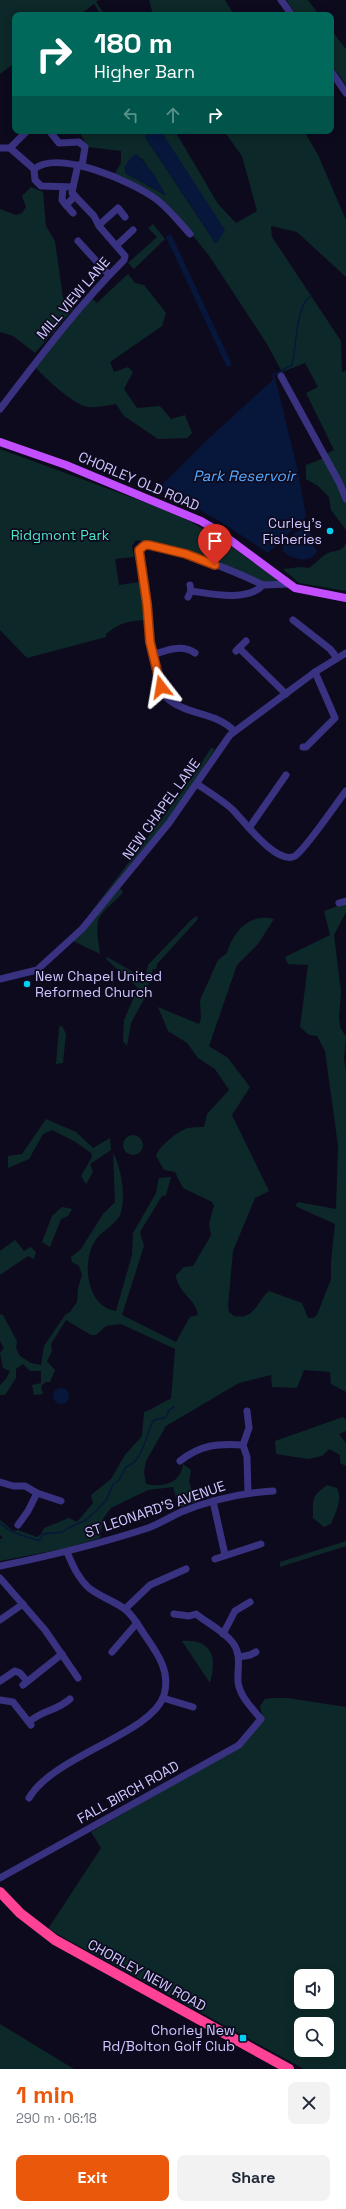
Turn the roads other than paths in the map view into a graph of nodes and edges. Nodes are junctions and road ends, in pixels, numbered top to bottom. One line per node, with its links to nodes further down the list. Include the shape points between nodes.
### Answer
1 (281, 0): 2 (street)
2 (290, 12)
3 (334, 75): 4 (street)
4 (346, 93)
5 (24, 134): 8 (street)
6 (52, 134): 9 (street, via 60,143 79,142 84,147)
7 (0, 148): 8 (street)
8 (10, 148): 10 (street)
9 (80, 166): 10 (street, via 45,163); 12 (street); 19 (street, via 107,174 151,196)
10 (34, 169): 11 (street, via 34,178 41,186)
11 (63, 186): 12 (street); 14 (street, via 62,200)
12 (73, 187): 13 (street, via 72,193)
13 (75, 196): 14 (street); 17 (street, MILL VIEW LANE)
14 (66, 205): 15 (street)
15 (73, 213)
16 (125, 217): 17 (street, via 118,208)
17 (99, 225): 21 (street, MILL VIEW LANE)
18 (133, 230): 21 (street)
19 (190, 234)
20 (78, 241): 22 (street)
21 (118, 246): 22 (street, MILL VIEW LANE, via 125,256 124,260)
22 (109, 275): 24 (street, MILL VIEW LANE, via 49,344)
23 (281, 376): 26 (street)
24 (0, 409)
25 (0, 442): 27 (main road, CHORLEY OLD ROAD, via 66,464 201,521)
26 (346, 499)
27 (290, 584): 28 (street); 30 (main road, CHORLEY OLD ROAD, via 304,590)
28 (263, 585): 29 (street, via 258,590 238,594); 35 (street, via 186,554 149,545 141,546 138,552)
29 (190, 591)
30 (346, 598)
31 (293, 620): 36 (street, via 330,649)
32 (246, 641): 38 (street, via 238,649)
33 (195, 653): 35 (street, via 183,648)
34 (346, 653): 36 (street, NEW CHAPEL LANE)
35 (153, 655): 39 (street, via 161,687 167,699 226,724)
36 (337, 658): 37 (street, NEW CHAPEL LANE)
37 (315, 672): 38 (street, NEW CHAPEL LANE); 40 (street, via 335,718 306,747)
38 (286, 694): 39 (street, NEW CHAPEL LANE)
39 (234, 731): 42 (street, NEW CHAPEL LANE, via 226,739)
40 (303, 747)
41 (286, 775): 44 (street)
42 (198, 784): 44 (street, via 229,807); 45 (street, NEW CHAPEL LANE, via 140,861 82,929 37,970)
43 (346, 791): 44 (street, via 298,853 291,857 280,856)
44 (249, 828)
45 (0, 979)
46 (246, 1410): 47 (street, via 249,1428)
47 (243, 1445): 48 (street, via 209,1445); 52 (street, via 248,1465)
48 (179, 1462)
49 (0, 1482): 51 (street, via 25,1486)
50 (273, 1491): 52 (street, ST LEONARD'S AVENUE)
51 (37, 1493): 53 (street); 55 (street)
52 (248, 1493): 54 (street, ST LEONARD'S AVENUE)
53 (56, 1498)
54 (213, 1500): 57 (street, ST LEONARD'S AVENUE, via 150,1527); 58 (street)
55 (18, 1526)
56 (261, 1544): 58 (street)
57 (67, 1552): 60 (street, ST LEONARD'S AVENUE); 65 (street, via 77,1574 90,1589)
58 (225, 1556): 59 (street)
59 (215, 1559)
60 (0, 1566)
61 (186, 1569): 65 (street, via 150,1585)
62 (0, 1578): 64 (street)
63 (252, 1601): 69 (street, via 235,1611)
64 (23, 1604): 67 (street); 72 (street)
65 (125, 1609): 68 (street)
66 (174, 1614): 69 (street, via 196,1614)
67 (0, 1620)
68 (137, 1623): 70 (street); 76 (street, via 163,1664 166,1686)
69 (222, 1634): 73 (street, via 233,1642)
70 (114, 1651)
71 (257, 1652): 73 (street)
72 (62, 1654): 74 (street); 75 (street, via 25,1683 20,1673 15,1671)
73 (239, 1657): 81 (street, FALL BIRCH ROAD, via 238,1683 246,1702 261,1719 239,1745)
74 (76, 1676)
75 (1, 1679)
76 (163, 1698): 79 (street); 80 (street, via 135,1729 73,1760 40,1783)
77 (70, 1699): 78 (street, via 66,1706 41,1712 30,1723 13,1702)
78 (0, 1700)
79 (194, 1707)
80 (32, 1796)
81 (0, 1878)
82 (0, 1892): 83 (highway, CHORLEY NEW ROAD, via 20,1913 55,1940)
83 (290, 2069)

